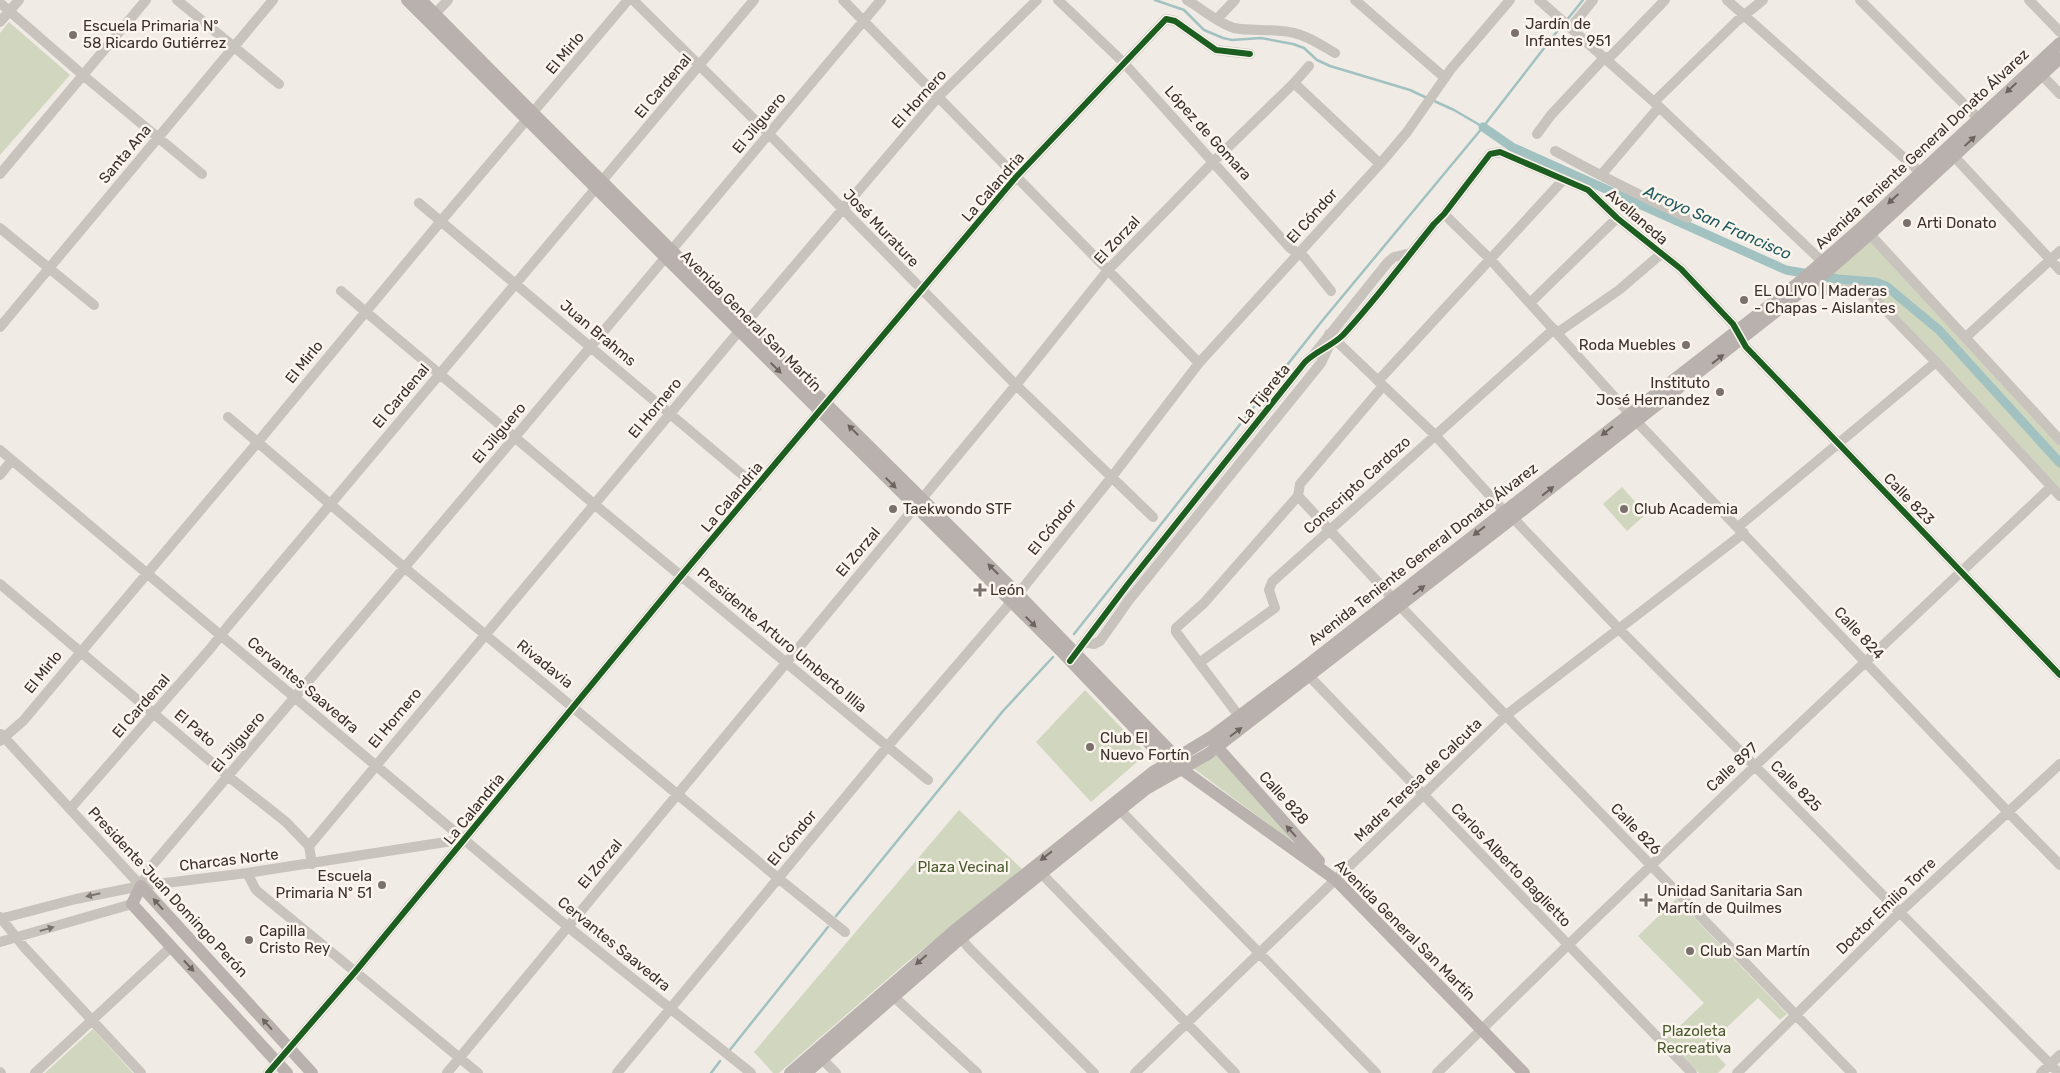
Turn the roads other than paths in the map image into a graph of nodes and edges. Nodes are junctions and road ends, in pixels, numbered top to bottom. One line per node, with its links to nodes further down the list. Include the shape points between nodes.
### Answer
1 (19, 0): 27 (street)
2 (146, 0): 45 (street)
3 (177, 0): 36 (street)
4 (273, 0): 36 (street, Santa Ana)
5 (407, 0): 29 (main road, Avenida General San Martín)
6 (421, 0): 29 (main road, Avenida General San Martín)
7 (448, 0): 29 (street)
8 (628, 0): 52 (street, El Mirlo)
9 (633, 0): 43 (street, José Murature)
10 (754, 0): 43 (street, El Cardenal)
11 (843, 0): 31 (street)
12 (881, 0): 31 (street, El Jilguero)
13 (1037, 0): 50 (street, El Hornero)
14 (1058, 0): 41 (street, López de Gomara)
15 (1187, 0): 30 (street)
16 (1235, 0): 30 (street)
17 (1355, 0): 47 (street)
18 (1510, 0): 47 (street, El Cóndor)
19 (1539, 0): 33 (street)
20 (1594, 0): 33 (street)
21 (1665, 0): 39 (street)
22 (1727, 0): 28 (street)
23 (1763, 0): 28 (street)
24 (1860, 0): 53 (street)
25 (2029, 0): 34 (street)
26 (0, 3): 27 (street)
27 (10, 11): 32 (street); 45 (street)
28 (1745, 15): 51 (street); 61 (street)
29 (431, 18): 52 (main road, Avenida General San Martín)
30 (1217, 19): 37 (street, via 1240,29 1307,36)
31 (864, 20): 50 (street); 54 (street, El Jilguero)
32 (0, 22)
33 (1567, 24): 39 (street)
34 (2060, 32)
35 (2060, 43): 44 (main road, Avenida Teniente General Donato Álvarez)
36 (235, 46): 48 (street); 56 (street, Santa Ana)
37 (1335, 53)
38 (1250, 54): 41 (street, La Calandria, via 1216,50 1166,19)
39 (1606, 58): 51 (street); 55 (street)
40 (2060, 58): 44 (main road, Avenida Teniente General Donato Álvarez)
41 (1124, 63): 59 (street, López de Gomara); 65 (street, La Calandria)
42 (1309, 66): 46 (street, El Zorzal)
43 (699, 67): 54 (street, José Murature); 67 (street, El Cardenal)
44 (2038, 71): 49 (street); 53 (main road, Avenida Teniente General Donato Álvarez, one-way to 53); 58 (main road, Avenida Teniente General Donato Álvarez, one-way to 44)
45 (84, 76): 56 (street); 62 (street)
46 (1294, 82): 59 (street, El Zorzal); 60 (street)
47 (1442, 82): 60 (street, El Cóndor)
48 (279, 84)
49 (2060, 94)
50 (938, 97): 65 (street); 69 (street, El Hornero)
51 (1657, 104): 64 (street); 82 (street)
52 (530, 116): 67 (main road, Avenida General San Martín); 73 (street, El Mirlo)
53 (1978, 118): 58 (main road, Avenida Teniente General Donato Álvarez)
54 (769, 134): 69 (street, José Murature); 77 (street, El Jilguero)
55 (1537, 134)
56 (158, 137): 63 (street); 83 (street, Santa Ana)
57 (1555, 151): 64 (street)
58 (1950, 152): 61 (main road, Avenida Teniente General Donato Álvarez); 75 (main road, Avenida Teniente General Donato Álvarez); 81 (street)
59 (1214, 161): 78 (street, López de Gomara); 84 (street, El Zorzal)
60 (1380, 164): 78 (street, El Cóndor)
61 (1921, 173): 75 (main road, Avenida Teniente General Donato Álvarez, one-way to 75)
62 (0, 174)
63 (202, 174)
64 (1602, 174): 72 (street, via 1625,189)
65 (1016, 177): 84 (street); 89 (street, La Calandria)
66 (1564, 179): 70 (street, Avellaneda, via 1500,152 1490,154); 71 (street, Avellaneda, via 1588,190); 80 (street)
67 (599, 185): 77 (main road, Avenida General San Martín); 86 (street, El Cardenal)
68 (419, 203): 73 (street, Juan Brahms)
69 (842, 211): 89 (street, José Murature); 95 (street, El Hornero)
70 (1444, 214): 80 (street, Calle 824); 99 (street, via 1411,253 1388,262)
71 (1617, 218): 79 (street, Avellaneda); 91 (street)
72 (1688, 218)
73 (441, 221): 86 (street, Juan Brahms); 93 (street, El Mirlo)
74 (0, 228): 83 (street)
75 (1867, 230): 82 (main road, Avenida Teniente General Donato Álvarez); 98 (street)
76 (2060, 251): 81 (street)
77 (669, 254): 95 (main road, Avenida General San Martín); 100 (street, El Jilguero)
78 (1298, 254): 90 (street, López de Gomara); 102 (street, El Cóndor)
79 (1661, 254): 96 (street, Conscripto Cardozo, via 1619,290); 97 (street, Avellaneda, via 1733,324)
80 (1490, 259): 91 (street, Calle 824); 104 (street)
81 (2050, 260): 85 (street); 98 (street)
82 (1826, 266): 87 (main road, Avenida Teniente General Donato Álvarez)
83 (49, 268): 92 (street); 94 (street, Santa Ana)
84 (1108, 270): 102 (street); 105 (street, El Zorzal)
85 (2060, 270)
86 (515, 284): 100 (street, Juan Brahms); 103 (street, El Cardenal)
87 (1803, 285): 97 (main road, Avenida Teniente General Donato Álvarez); 101 (street, via 1823,290 1866,291)
88 (341, 291): 93 (street, Presidente Arturo Umberto Illia)
89 (921, 291): 105 (street, José Murature); 106 (street, La Calandria)
90 (1332, 291)
91 (1531, 302): 96 (street, Calle 824)
92 (94, 305)
93 (366, 311): 103 (street, Presidente Arturo Umberto Illia); 113 (street, El Mirlo)
94 (0, 327)
95 (742, 328): 106 (main road, Avenida General San Martín); 107 (street, El Hornero)
96 (1555, 331): 109 (street, Calle 824); 110 (street, Conscripto Cardozo)
97 (1739, 336): 109 (main road, Avenida Teniente General Donato Álvarez); 114 (street, Calle 823)
98 (1966, 337): 112 (street)
99 (1332, 340): 104 (street); 126 (street, La Tijereta, via 1306,362); 129 (street, via 1321,363)
100 (590, 346): 107 (street, Juan Brahms); 111 (street, El Jilguero)
101 (1936, 362): 114 (street, Madre Teresa de Calcuta); 120 (street)
102 (1199, 363): 118 (street, El Cóndor)
103 (440, 373): 111 (street, Presidente Arturo Umberto Illia); 125 (street, El Cardenal)
104 (1380, 384): 110 (street); 121 (street, via 1300,484)
105 (1016, 385): 118 (street, José Murature); 123 (street, El Zorzal)
106 (822, 408): 119 (street, La Calandria); 123 (main road, Avenida General San Martín)
107 (670, 413): 119 (street, Juan Brahms); 124 (street, El Hornero)
108 (228, 417): 113 (street, Rivadavia)
109 (1633, 418): 127 (main road, Avenida Teniente General Donato Álvarez); 130 (street, Calle 824)
110 (1434, 434): 127 (street); 131 (street, Conscripto Cardozo)
111 (515, 437): 124 (street, Presidente Arturo Umberto Illia); 132 (street, El Jilguero)
112 (2060, 440)
113 (257, 444): 125 (street, Rivadavia); 134 (street, El Mirlo)
114 (1839, 444): 130 (street, Madre Teresa de Calcuta); 133 (street, Calle 823)
115 (0, 450): 116 (street, Cervantes Saavedra)
116 (12, 460): 117 (street); 134 (street, Cervantes Saavedra)
117 (0, 475)
118 (1111, 478): 128 (street, José Murature); 139 (street, El Cóndor)
119 (757, 487): 135 (street, La Calandria)
120 (2051, 487): 122 (street); 133 (street, Calle 897)
121 (1298, 496): 131 (street, Calle 826); 149 (street, via 1204,603 1178,625 1176,632)
122 (2060, 496)
123 (918, 503): 139 (main road, Avenida General San Martín); 147 (street, El Zorzal)
124 (594, 504): 135 (street, Presidente Arturo Umberto Illia); 142 (street, El Hornero)
125 (330, 505): 132 (street, Rivadavia); 143 (street, El Cardenal)
126 (1184, 512): 129 (street); 137 (street, La Tijereta)
127 (1509, 515): 140 (main road, Avenida Teniente General Donato Álvarez); 141 (street, Calle 825)
128 (1152, 517)
129 (1193, 521): 138 (street)
130 (1741, 530): 141 (street, Madre Teresa de Calcuta); 148 (street, Calle 824)
131 (1329, 531): 140 (street, Calle 826); 149 (street, Conscripto Cardozo, via 1272,582 1269,590 1274,608)
132 (405, 568): 142 (street, Rivadavia); 152 (street, El Jilguero)
133 (1961, 572): 148 (street, Calle 897); 150 (street, Calle 823)
134 (146, 573): 143 (street, Cervantes Saavedra); 145 (street, El Mirlo)
135 (681, 576): 147 (street, Presidente Arturo Umberto Illia); 153 (street, La Calandria)
136 (0, 584): 145 (street, El Pato)
137 (1124, 588): 138 (street); 144 (street, La Tijereta)
138 (1137, 590): 144 (street, via 1100,641 1094,644)
139 (1014, 598): 146 (main road, Avenida General San Martín); 159 (street, El Cóndor)
140 (1396, 602): 151 (main road, Avenida Teniente General Donato Álvarez); 155 (main road, Avenida Teniente General Donato Álvarez); 156 (street, Calle 826)
141 (1619, 629): 156 (street, Madre Teresa de Calcuta); 163 (street, Calle 825)
142 (484, 634): 153 (street, Rivadavia); 161 (street, El Hornero)
143 (220, 635): 152 (street, Cervantes Saavedra); 154 (street, El Cardenal)
144 (1085, 642): 146 (street, La Tijereta)
145 (80, 651): 154 (street, El Pato); 157 (street, El Mirlo, via 23,721)
146 (1073, 657): 160 (main road, Avenida General San Martín)
147 (786, 662): 159 (street, Presidente Arturo Umberto Illia); 166 (street, El Zorzal)
148 (1866, 663): 163 (street, Calle 897); 170 (street, Calle 824)
149 (1199, 664): 155 (street)
150 (2060, 674)
151 (1308, 676): 158 (main road, Avenida Teniente General Donato Álvarez, one-way to 151); 167 (street, Carlos Alberto Baglietto)
152 (294, 698): 161 (street, Cervantes Saavedra); 164 (street, El Jilguero)
153 (573, 707): 166 (street, Rivadavia); 171 (street, La Calandria)
154 (154, 713): 164 (street, El Pato); 168 (street, El Cardenal)
155 (1239, 716): 158 (main road, Avenida Teniente General Donato Álvarez)
156 (1506, 716): 167 (street, Madre Teresa de Calcuta); 175 (street, Calle 826)
157 (2, 737): 168 (street, Presidente Juan Domingo Perón)
158 (1214, 742): 160 (main road, Avenida Teniente General Donato Álvarez); 179 (main road, Calle 828, one-way to 158)
159 (888, 747): 165 (street, Presidente Arturo Umberto Illia); 178 (street, El Cóndor)
160 (1175, 762): 169 (main road, Avenida Teniente General Donato Álvarez); 179 (main road, Avenida General San Martín); 186 (main road, Avenida Teniente General Donato Álvarez, one-way to 186)
161 (376, 764): 171 (street, Cervantes Saavedra); 172 (street, El Hornero)
162 (2060, 764): 170 (street, Doctor Emilio Torre)
163 (1755, 766): 175 (street, Calle 897); 182 (street, Calle 825)
164 (229, 777): 172 (street, El Pato, via 286,822); 180 (street, El Jilguero, via 150,868)
165 (928, 780)
166 (678, 794): 178 (street, Rivadavia); 184 (street, El Zorzal)
167 (1422, 796): 179 (street, Madre Teresa de Calcuta); 189 (street, Carlos Alberto Baglietto)
168 (70, 809): 180 (street, Presidente Juan Domingo Perón)
169 (1120, 810): 177 (main road, Avenida Teniente General Donato Álvarez); 191 (street)
170 (2008, 812): 174 (street, Calle 824); 182 (street, Doctor Emilio Torre)
171 (465, 840): 173 (street, Charcas Norte); 184 (street, Cervantes Saavedra); 192 (street, La Calandria)
172 (309, 846): 173 (street)
173 (312, 864): 176 (street, Charcas Norte)
174 (2060, 865)
175 (1650, 866): 189 (street, Calle 897); 195 (street, Calle 826)
176 (247, 873): 180 (street, Charcas Norte); 192 (street, via 256,890)
177 (1041, 873): 186 (main road, Avenida Teniente General Donato Álvarez); 197 (street)
178 (778, 878): 185 (street, Rivadavia); 194 (street, El Cóndor)
179 (1336, 880): 191 (street, Madre Teresa de Calcuta); 198 (main road, Avenida General San Martín)
180 (141, 886): 181 (main road); 183 (street, Charcas Norte, one-way to 183); 199 (main road, Presidente Juan Domingo Perón, one-way to 180)
181 (132, 904): 187 (street, one-way to 181); 190 (main road)
182 (1900, 912): 195 (street, Doctor Emilio Torre); 203 (street, Calle 825)
183 (0, 918): 187 (street)
184 (568, 926): 194 (street, Cervantes Saavedra); 202 (street, El Zorzal)
185 (846, 932)
186 (958, 934): 193 (main road, Avenida Teniente General Donato Álvarez); 201 (main road, Avenida Teniente General Donato Álvarez, one-way to 201); 217 (street)
187 (17, 938): 188 (street); 196 (street)
188 (0, 942)
189 (1568, 945): 198 (street, Calle 897); 223 (street, Carlos Alberto Baglietto)
190 (171, 947): 196 (street); 204 (main road, one-way to 204)
191 (1259, 954): 197 (street, Madre Teresa de Calcuta); 220 (street)
192 (355, 972): 199 (street, La Calandria); 202 (street)
193 (894, 997): 201 (main road, Avenida Teniente General Donato Álvarez); 216 (street)
194 (670, 1009): 211 (street, El Cóndor); 212 (street, Cervantes Saavedra)
195 (1796, 1015): 224 (street, Doctor Emilio Torre); 225 (street, Calle 826)
196 (92, 1020): 205 (street); 206 (street)
197 (1187, 1023): 218 (street, Madre Teresa de Calcuta); 219 (street)
198 (1482, 1030): 221 (street, Calle 897); 222 (main road, Avenida General San Martín)
199 (290, 1049): 204 (street, La Calandria); 208 (main road, Presidente Juan Domingo Perón)
200 (2060, 1055): 203 (street)
201 (818, 1056): 213 (main road, Avenida Teniente General Donato Álvarez); 214 (main road, Avenida Teniente General Donato Álvarez); 215 (street)
202 (460, 1058): 209 (street, El Zorzal); 210 (street)
203 (2050, 1064): 226 (street); 227 (street, Calle 825)
204 (283, 1068): 207 (street, La Calandria)
205 (34, 1073)
206 (141, 1073)
207 (268, 1073)
208 (312, 1073)
209 (447, 1073)
210 (478, 1073)
211 (617, 1073)
212 (751, 1073)
213 (790, 1073)
214 (806, 1073)
215 (836, 1073)
216 (978, 1073)
217 (1094, 1073)
218 (1135, 1073)
219 (1235, 1073)
220 (1376, 1073)
221 (1437, 1073)
222 (1524, 1073)
223 (1692, 1073)
224 (1737, 1073)
225 (1852, 1073)
226 (2041, 1073)
227 (2059, 1073)

